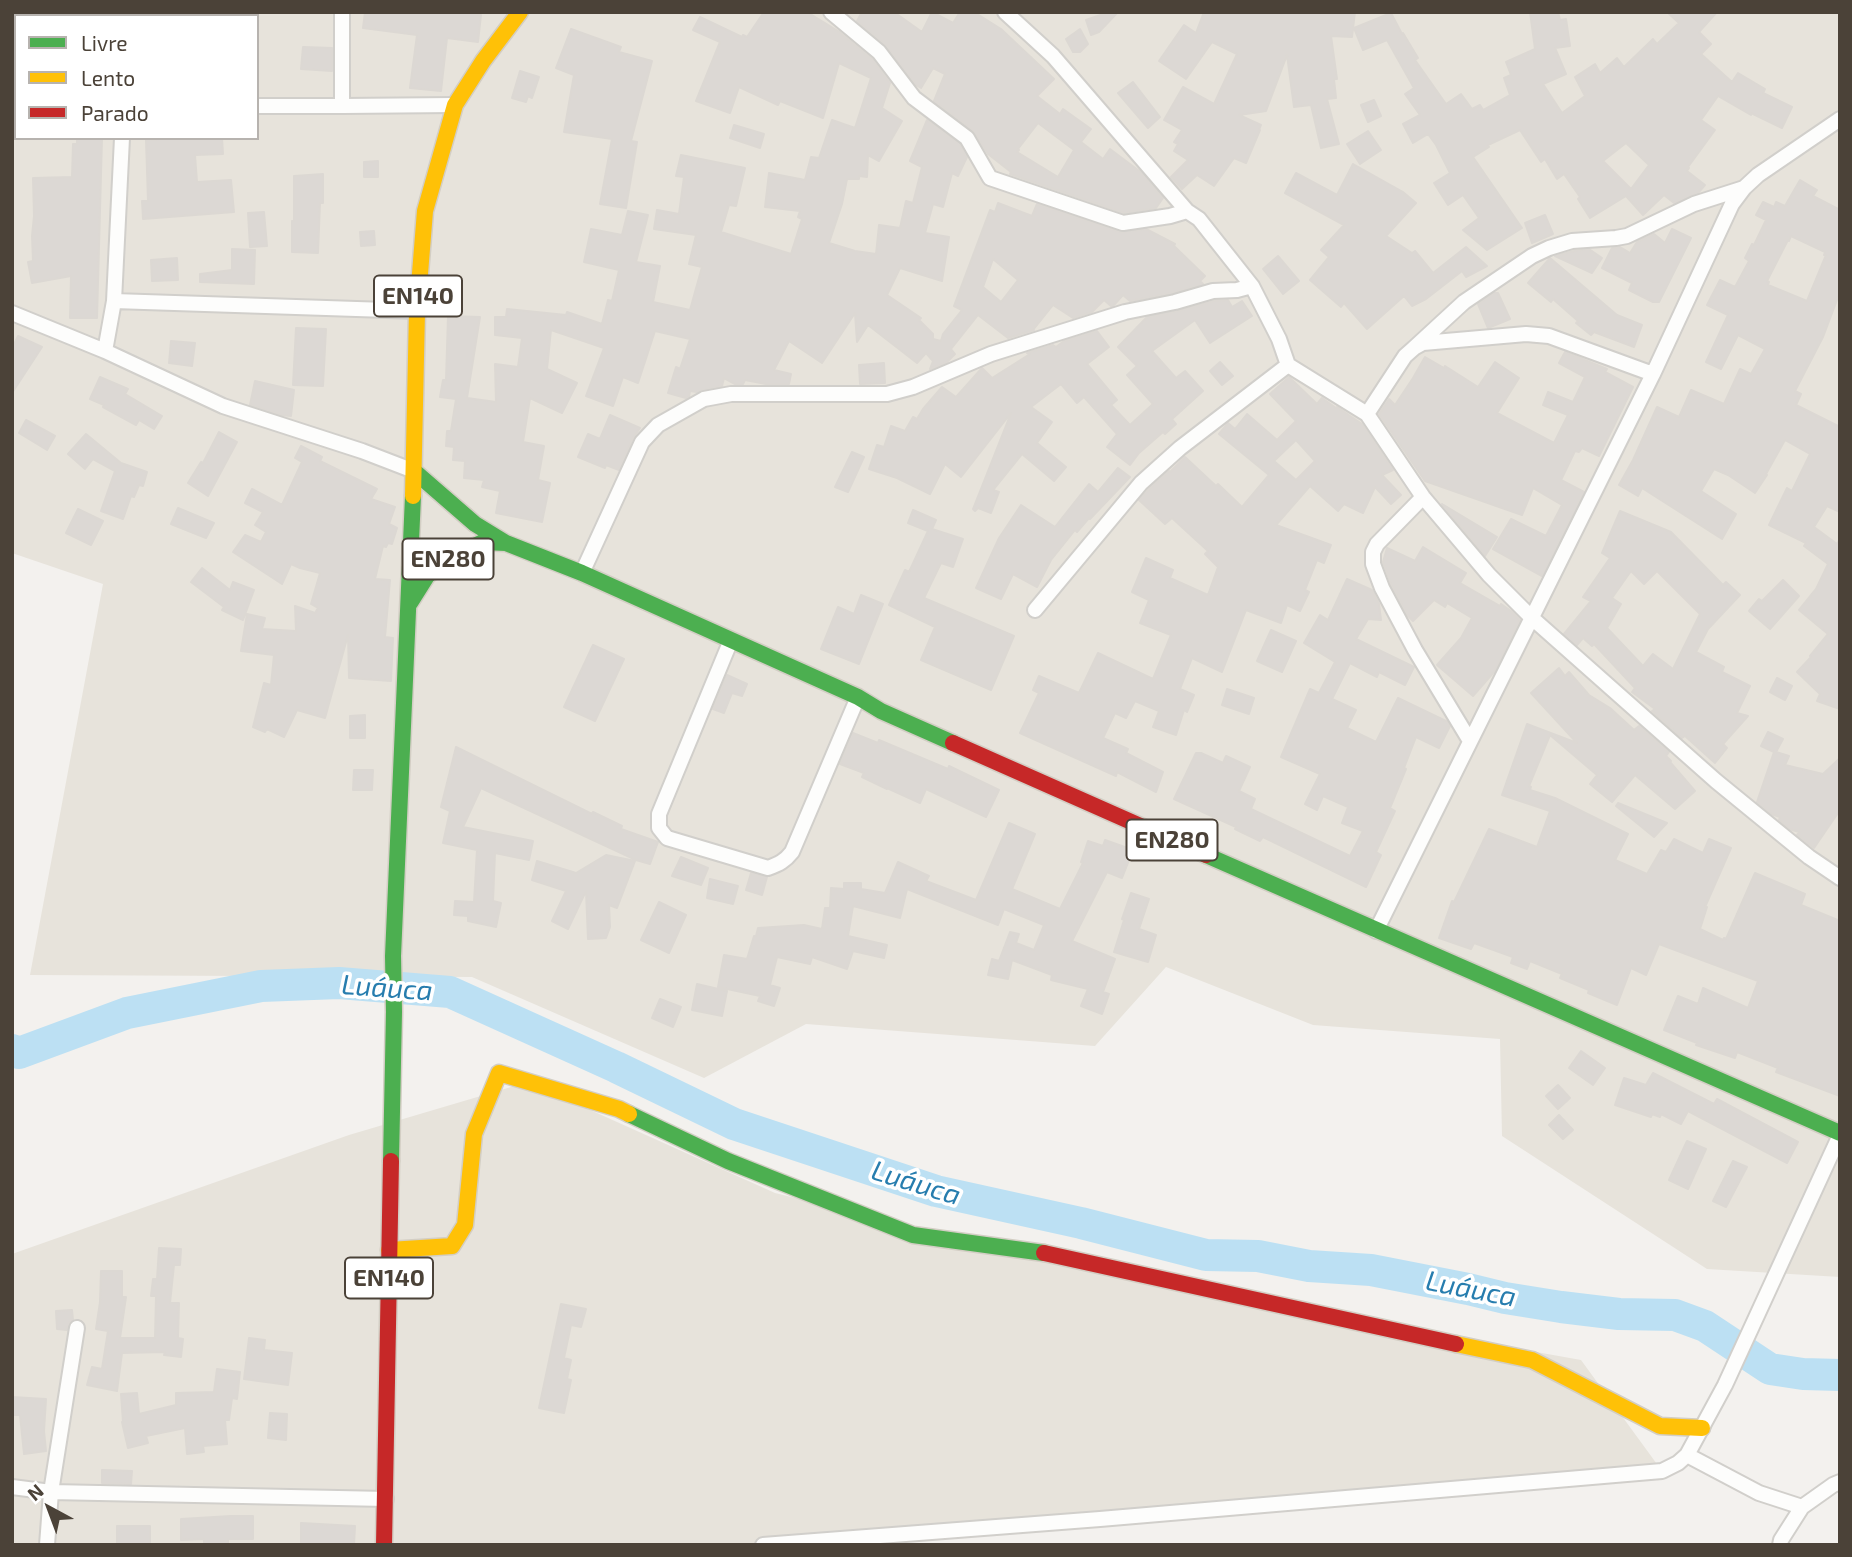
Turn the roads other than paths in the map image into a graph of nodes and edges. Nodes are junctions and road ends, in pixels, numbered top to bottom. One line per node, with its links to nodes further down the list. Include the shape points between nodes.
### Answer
1 (342, 12): 7 (street)
2 (520, 12): 5 (main road, EN140)
3 (831, 12): 11 (street, via 879,52 914,98 967,138 990,178 1123,223)
4 (1005, 12): 11 (street, via 1053,56)
5 (455, 105): 7 (street); 14 (main road, EN140, via 425,211)
6 (259, 106): 7 (street)
7 (342, 106)
8 (1840, 119): 10 (street)
9 (122, 140): 13 (street)
10 (1744, 188): 16 (street, via 1694,204 1627,236 1572,242 1532,256 1464,302); 19 (street, via 1732,204)
11 (1187, 211): 12 (street, via 1199,219)
12 (1252, 286): 18 (street); 24 (street, via 1125,312 887,394 731,394 704,399 658,425 642,442)
13 (114, 301): 14 (street); 17 (street)
14 (417, 311): 21 (main road, EN140)
15 (12, 313): 17 (street)
16 (1413, 348): 19 (street, via 1423,343 1549,336); 20 (street)
17 (105, 351): 21 (street, via 223,406)
18 (1288, 365): 20 (street); 26 (street, via 1141,483)
19 (1653, 374): 27 (street)
20 (1367, 414): 22 (street)
21 (414, 471): 23 (main road, EN280, via 475,524); 25 (main road, EN140)
22 (1423, 496): 27 (street); 30 (street, via 1377,544 1373,564 1415,650)
23 (506, 543): 24 (main road, EN280); 25 (main road, EN280, via 483,542 447,559 427,576)
24 (582, 573): 28 (main road, EN280)
25 (409, 606): 34 (main road, EN140, via 393,956)
26 (1035, 610)
27 (1532, 618): 30 (street); 31 (street, via 1716,781)
28 (731, 640): 29 (main road, EN280); 29 (street, via 659,814 659,828 667,838 768,868 786,860)
29 (859, 697): 32 (main road, EN280, via 894,717)
30 (1470, 741): 32 (street)
31 (1840, 878)
32 (1376, 931): 33 (main road, EN280)
33 (1840, 1134): 36 (street)
34 (389, 1250): 36 (main road, via 452,1246 465,1224 474,1134 499,1073 619,1109 729,1161 913,1235 1045,1253 1532,1360 1660,1426); 41 (main road, EN140)
35 (77, 1328): 40 (street)
36 (1702, 1428): 37 (street)
37 (1687, 1455): 42 (street, via 1759,1493); 45 (street, via 1662,1471)
38 (1840, 1482): 42 (street)
39 (12, 1487): 40 (street)
40 (51, 1492): 41 (street); 43 (street)
41 (386, 1499): 44 (main road, EN140)
42 (1802, 1507): 46 (street)
43 (47, 1545)
44 (384, 1545)
45 (763, 1545)
46 (1780, 1545)

